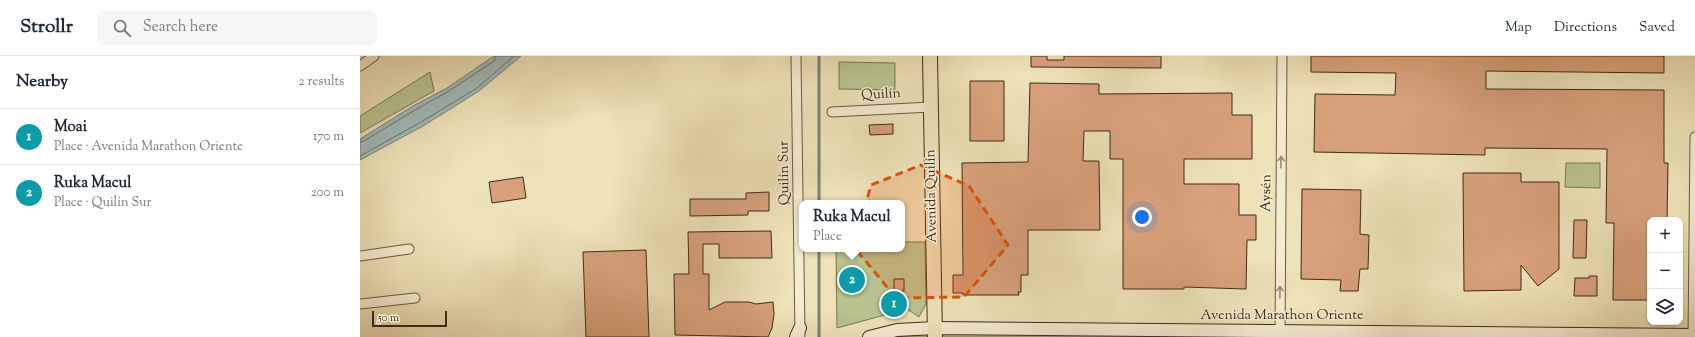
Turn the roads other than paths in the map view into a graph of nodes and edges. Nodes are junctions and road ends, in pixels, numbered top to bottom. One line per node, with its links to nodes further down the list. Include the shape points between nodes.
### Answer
1 (374, 56): 5 (street)
2 (796, 56): 14 (street, Quilín Sur)
3 (930, 56): 6 (main road, Avenida Quilín)
4 (1282, 56): 15 (street, Aysén, one-way to 4)
5 (360, 66)
6 (931, 107): 7 (street, Quilín); 13 (main road, Avenida Quilín)
7 (832, 112)
8 (1695, 137): 16 (street)
9 (409, 249): 10 (street)
10 (360, 256)
11 (415, 298): 12 (street)
12 (360, 304)
13 (935, 332): 15 (main road, Avenida Marathon Oriente); 17 (main road, Avenida Marathon Oriente, via 897,330)
14 (799, 334)
15 (1280, 334): 16 (main road, Avenida Marathon Oriente)
16 (1694, 335)
17 (869, 337)

